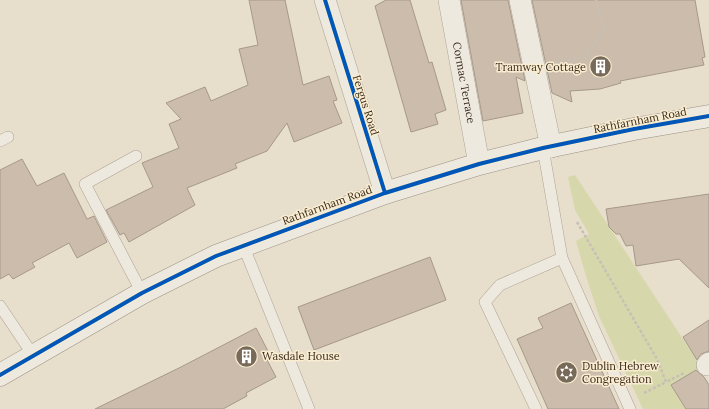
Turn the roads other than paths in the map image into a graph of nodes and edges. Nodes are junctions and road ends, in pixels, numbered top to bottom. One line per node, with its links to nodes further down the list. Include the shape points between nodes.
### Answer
1 (325, 0): 8 (street, Fergus Road)
2 (449, 0): 7 (street, Cormac Terrace)
3 (520, 0): 5 (street)
4 (709, 116): 5 (main road, Rathfarnham Road, via 634,128)
5 (547, 148): 7 (main road, Rathfarnham Road); 10 (lane)
6 (136, 156): 11 (lane, via 85,184)
7 (479, 164): 8 (main road, Rathfarnham Road)
8 (385, 193): 9 (main road, Rathfarnham Road)
9 (243, 245): 11 (main road, Rathfarnham Road); 16 (lane)
10 (562, 258): 15 (lane); 17 (lane, via 500,285 485,302)
11 (142, 293): 13 (main road, Rathfarnham Road)
12 (0, 306): 13 (lane)
13 (33, 355): 14 (main road, Rathfarnham Road)
14 (0, 375)
15 (629, 405)
16 (309, 409)
17 (536, 409)

